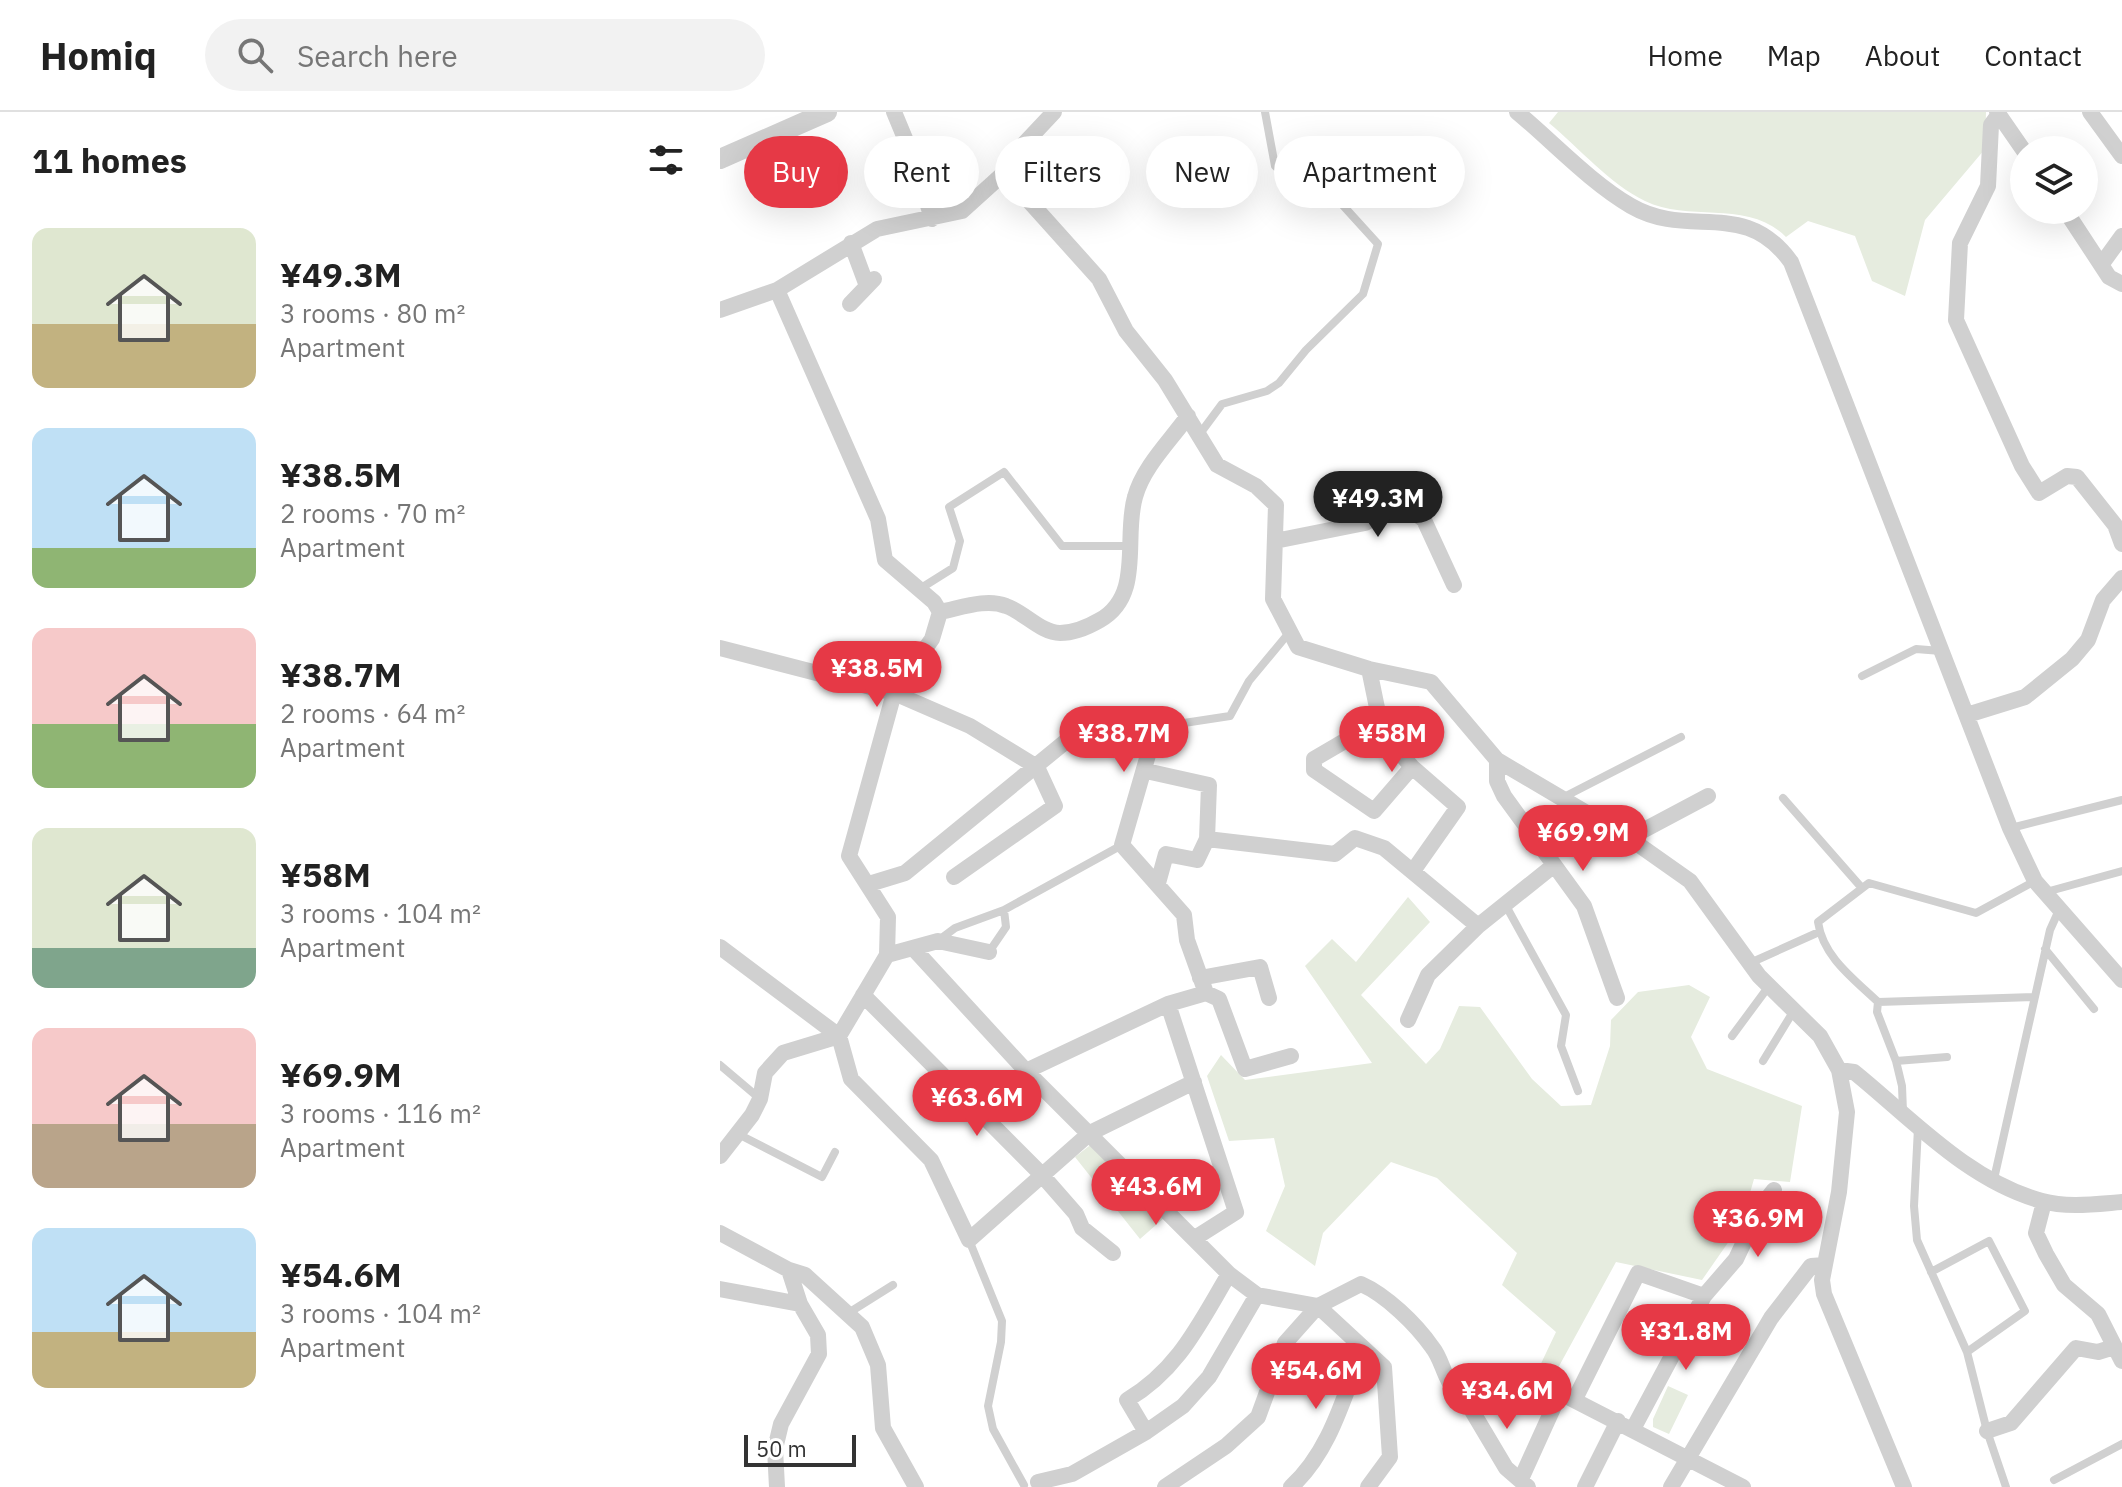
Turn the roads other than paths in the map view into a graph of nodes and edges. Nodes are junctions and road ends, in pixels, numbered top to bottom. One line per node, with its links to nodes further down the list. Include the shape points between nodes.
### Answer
1 (827, 112): 11 (street)
2 (894, 112): 14 (street)
3 (1054, 112): 8 (street)
4 (1265, 112): 24 (lane, via 1275,166 1282,173 1318,178 1378,244 1363,294 1279,383 1222,404)
5 (1517, 112): 34 (street, via 1629,205 1670,220 1745,225 1783,251 1799,276)
6 (2090, 112): 10 (street)
7 (1998, 113): 9 (street); 26 (street, via 1991,125 1988,186 1960,243 1956,320 2039,493 2067,476 2077,477 2115,525)
8 (1031, 136)
9 (2014, 136)
10 (2122, 156)
11 (720, 159)
12 (995, 181): 14 (street, via 962,211)
13 (1035, 208): 23 (street, via 1099,279 1126,331)
14 (932, 219): 17 (street, via 877,229)
15 (2074, 224): 18 (street)
16 (2122, 236): 18 (street)
17 (851, 243): 20 (street); 21 (street, via 871,282)
18 (2101, 265): 19 (street)
19 (2122, 284)
20 (777, 290): 22 (street); 30 (street, via 878,519 885,560)
21 (850, 304)
22 (720, 310)
23 (1188, 416): 24 (street); 27 (street, via 1147,471 1135,497)
24 (1199, 435): 25 (street, via 1217,465 1256,486 1276,505)
25 (1275, 541): 29 (street, via 1365,523 1401,502 1424,520); 32 (street, via 1273,599)
26 (2122, 544)
27 (1129, 546): 30 (lane, via 1062,546 1004,472 949,507 960,541 953,568); 31 (street, via 1127,587 1120,603 1085,628 1057,634 1005,605 985,603)
28 (2122, 578): 38 (street, via 2103,600 2088,640 2072,659 2025,697)
29 (1454, 585)
30 (917, 591): 31 (street)
31 (940, 612): 37 (street, via 932,639)
32 (1288, 634): 35 (street, via 1313,654); 39 (lane, via 1249,681 1230,716 1184,723)
33 (720, 648): 37 (street)
34 (1941, 651): 36 (lane, via 1916,649); 38 (street)
35 (1369, 669): 40 (street); 43 (street, via 1431,682)
36 (1862, 676)
37 (894, 693): 44 (street, via 970,726); 60 (street, via 849,856)
38 (1967, 715): 51 (street)
39 (1159, 717): 41 (street)
40 (1379, 721): 45 (street); 45 (street, via 1314,759 1314,770 1374,811)
41 (1153, 737): 44 (street, via 1070,738); 46 (street)
42 (1681, 737): 48 (lane)
43 (1497, 760): 48 (street); 55 (street, via 1497,781 1504,796)
44 (1037, 767): 58 (street, via 1055,806); 60 (street, via 905,873)
45 (1412, 767): 56 (street, via 1458,807)
46 (1146, 771): 53 (street, via 1209,785); 54 (street)
47 (1708, 796): 52 (street)
48 (1562, 798): 52 (street)
49 (1783, 798): 62 (lane)
50 (2122, 800): 51 (lane)
51 (2010, 828): 61 (street)
52 (1629, 838): 74 (street, via 1690,881)
53 (1207, 839): 56 (street, via 1335,854 1355,838 1384,848); 59 (street, via 1197,860 1166,854)
54 (1122, 845): 59 (street); 64 (lane)
55 (1553, 866): 63 (street); 81 (street, via 1584,906)
56 (1413, 871): 66 (street)
57 (2122, 871): 61 (lane)
58 (954, 877)
59 (1158, 883): 76 (street, via 1184,915)
60 (869, 884): 73 (street, via 888,917)
61 (2040, 886): 62 (lane, via 1976,913 1875,883); 65 (street)
62 (1861, 887): 67 (lane, via 1818,922)
63 (1505, 904): 66 (street); 97 (lane, via 1566,1015 1561,1046)
64 (1004, 910): 68 (lane, via 980,916); 72 (lane, via 1006,927)
65 (2059, 910): 71 (lane); 75 (street)
66 (1478, 926): 86 (street, via 1428,975)
67 (1819, 932): 74 (lane); 82 (lane, via 1837,963)
68 (938, 941): 70 (street); 72 (street)
69 (720, 947): 87 (street)
70 (913, 948): 73 (street); 95 (street)
71 (2045, 949): 79 (lane); 84 (lane)
72 (989, 952)
73 (887, 955): 78 (street)
74 (1750, 963): 77 (street)
75 (2122, 980)
76 (1203, 986): 80 (street, via 1260,967); 83 (street); 89 (street, via 1219,999 1245,1069)
77 (1769, 986): 85 (street); 88 (lane)
78 (863, 995): 87 (street); 105 (street)
79 (2034, 997): 82 (lane); 106 (lane)
80 (1269, 998)
81 (1617, 998)
82 (1878, 1002): 92 (lane)
83 (1168, 1004): 95 (street); 96 (street)
84 (2094, 1009)
85 (1793, 1012): 91 (lane); 94 (street, via 1820,1036)
86 (1408, 1020)
87 (839, 1036): 98 (street, via 783,1053 765,1073); 112 (street, via 851,1079 931,1160)
88 (1732, 1036)
89 (1291, 1056)
90 (1947, 1057): 92 (lane)
91 (1763, 1061)
92 (1896, 1061): 99 (lane)
93 (720, 1065): 98 (lane)
94 (1839, 1070): 99 (street, via 1854,1072); 114 (street, via 1847,1112)
95 (1026, 1071): 101 (street)
96 (1194, 1082): 101 (street); 111 (street, via 1236,1212)
97 (1578, 1091)
98 (760, 1099): 102 (street)
99 (1903, 1112): 100 (street)
100 (1918, 1127): 106 (street); 116 (lane, via 1917,1240)
101 (1090, 1133): 105 (street); 111 (street)
102 (740, 1135): 103 (lane, via 822,1177); 104 (street)
103 (835, 1152)
104 (720, 1156)
105 (1041, 1174): 112 (street); 113 (street, via 1082,1228)
106 (1994, 1179): 108 (street)
107 (1774, 1190): 121 (street, via 1736,1259)
108 (2044, 1202): 109 (street); 127 (street, via 2036,1233 2046,1254 2064,1285 2098,1314)
109 (2122, 1202)
110 (720, 1233): 115 (street)
111 (1195, 1238): 117 (street)
112 (969, 1240): 137 (lane, via 1002,1321 988,1406 993,1429)
113 (1113, 1253)
114 (1825, 1265): 134 (street, via 1811,1266 1771,1318); 146 (street, via 1824,1294)
115 (789, 1270): 122 (street); 124 (street, via 805,1275)
116 (1931, 1272): 126 (lane); 126 (lane, via 1989,1241 2025,1311)
117 (1229, 1274): 120 (street); 132 (street, via 1188,1342 1155,1383 1127,1400)
118 (893, 1285): 124 (lane)
119 (720, 1289): 122 (street)
120 (1257, 1295): 123 (street); 132 (street, via 1209,1377 1183,1406)
121 (1704, 1296): 129 (street, via 1638,1273); 130 (street)
122 (800, 1304): 138 (street, via 818,1335 819,1354 781,1424 775,1449)
123 (1318, 1306): 125 (street); 128 (street, via 1361,1284 1375,1290 1433,1347 1453,1390); 140 (street, via 1285,1343 1258,1417)
124 (850, 1312): 139 (street, via 878,1365 883,1428)
125 (1362, 1350): 141 (street, via 1322,1452); 142 (street, via 1384,1367 1390,1457)
126 (1967, 1352): 131 (lane)
127 (2118, 1354): 131 (street, via 2076,1348 2011,1423)
128 (1462, 1394): 129 (street, via 1537,1386); 136 (street, via 1506,1468)
129 (1568, 1396): 130 (street); 136 (street)
130 (1626, 1425): 134 (street); 143 (street)
131 (1987, 1431): 147 (lane)
132 (1146, 1432): 137 (street, via 1072,1474)
133 (2122, 1444): 135 (lane)
134 (1686, 1457): 144 (street); 145 (street)
135 (2054, 1480)
136 (1524, 1483)
137 (1034, 1485)
138 (777, 1487)
139 (916, 1487)
140 (1165, 1487)
141 (1291, 1487)
142 (1368, 1487)
143 (1585, 1487)
144 (1671, 1487)
145 (1743, 1487)
146 (1904, 1487)
147 (2006, 1487)

